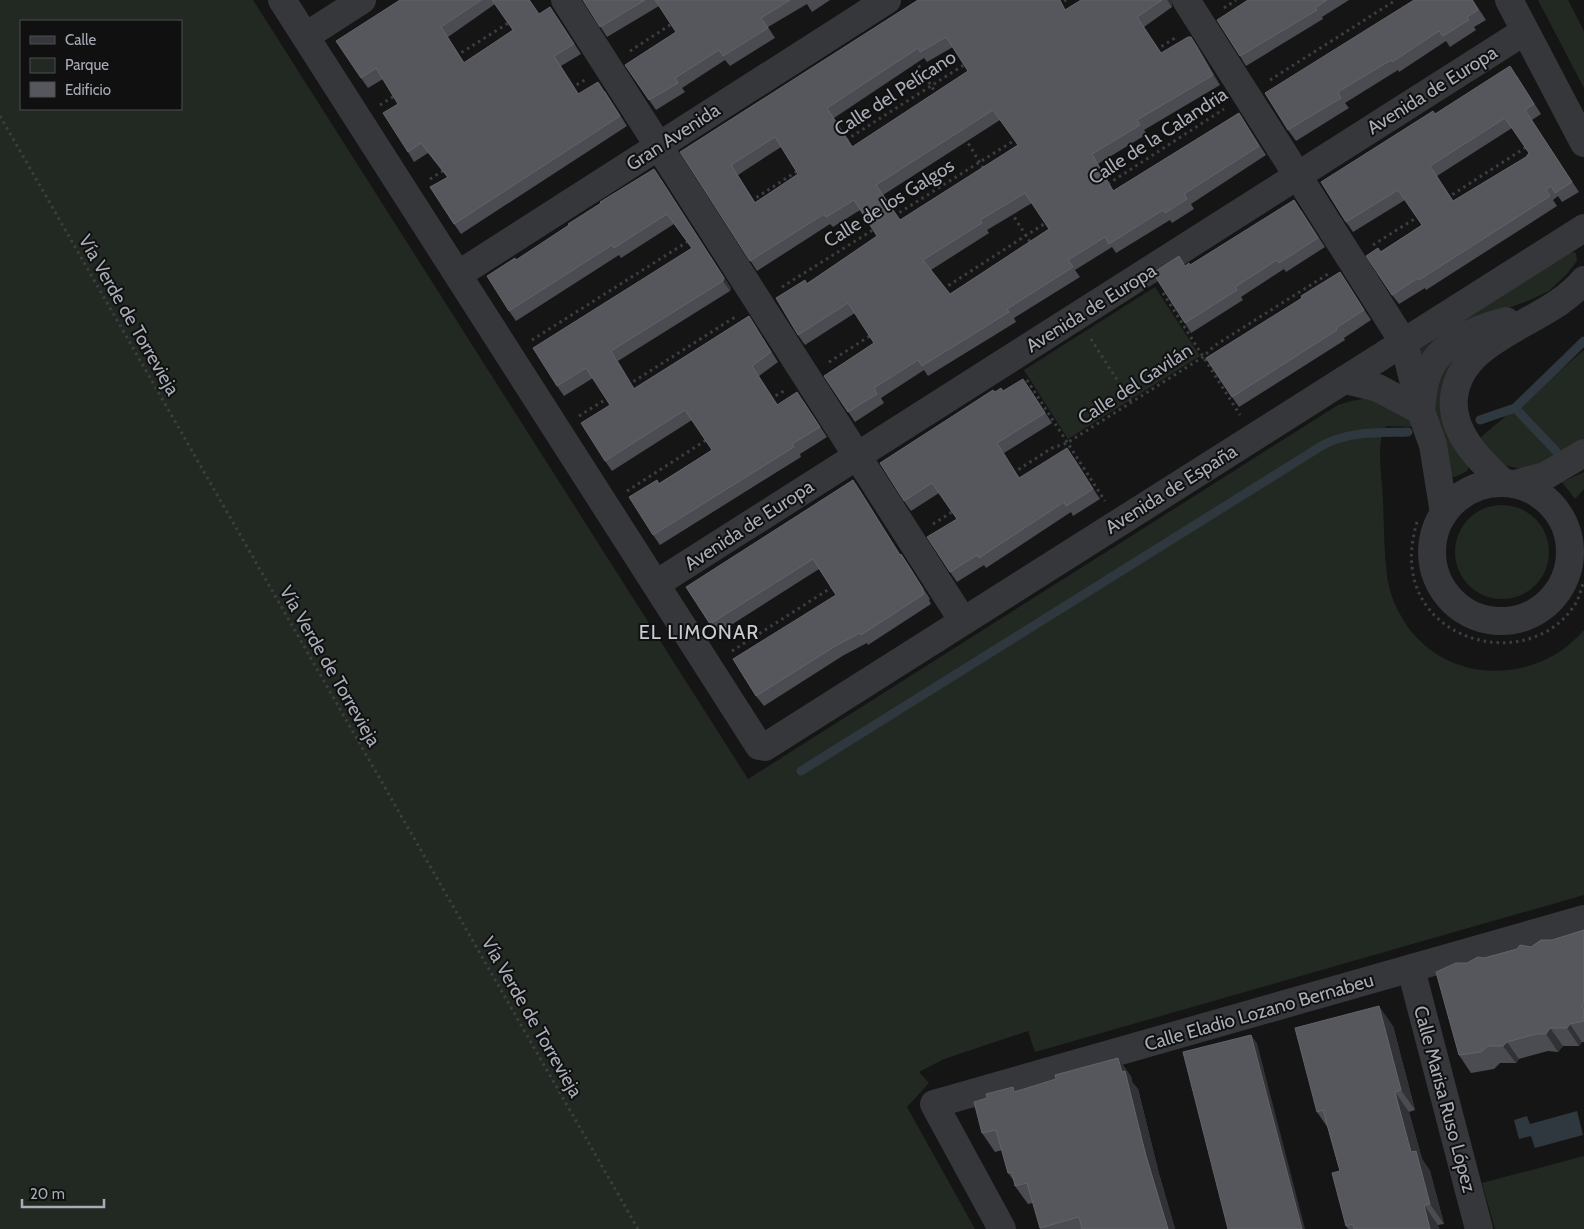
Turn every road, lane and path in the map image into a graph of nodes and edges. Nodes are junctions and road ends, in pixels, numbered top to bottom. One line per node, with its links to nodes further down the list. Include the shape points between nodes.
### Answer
1 (282, 0): 15 (street)
2 (362, 0): 15 (street)
3 (565, 0): 20 (street)
4 (887, 0): 32 (street, Gran Avenida)
5 (1066, 0): 10 (path)
6 (1186, 0): 13 (street)
7 (1236, 0): 13 (path)
8 (1396, 0): 24 (path, Calle de la Calandria)
9 (1509, 0): 14 (street)
10 (1058, 5)
11 (519, 16): 18 (path)
12 (677, 21): 20 (path)
13 (1200, 22): 17 (path); 24 (street)
14 (1525, 31): 31 (street); 37 (street, Avenida de Europa)
15 (306, 36): 27 (street)
16 (911, 53): 21 (path)
17 (1151, 54)
18 (451, 59)
19 (974, 59): 21 (path, Calle del Pelícano)
20 (607, 65): 23 (path); 32 (street)
21 (932, 86): 25 (path); 30 (path, Calle del Pelícano)
22 (401, 92): 27 (path)
23 (566, 92)
24 (1246, 95): 37 (street); 39 (path, Calle de la Calandria)
25 (941, 101)
26 (0, 116): 92 (path, Vía Verde de Torrevieja)
27 (359, 119): 40 (street)
28 (960, 131): 34 (path)
29 (1020, 136): 34 (path, Calle de los Galgos)
30 (842, 143)
31 (1584, 143)
32 (659, 145): 47 (street); 52 (street, Gran Avenida)
33 (1531, 145): 41 (path)
34 (980, 162): 38 (path); 44 (path, Calle de los Galgos)
35 (449, 166): 40 (path)
36 (800, 169): 47 (path)
37 (1298, 176): 51 (street); 58 (street, Avenida de Europa)
38 (990, 178)
39 (1100, 189)
40 (407, 193): 52 (street)
41 (1441, 202)
42 (1011, 211): 49 (path)
43 (1425, 212): 51 (path, Calle del Gavilán)
44 (890, 219)
45 (1051, 220): 49 (path)
46 (882, 224): 56 (path, Calle de los Galgos)
47 (710, 227): 56 (street); 61 (path)
48 (1584, 228): 60 (street, Avenida de España)
49 (1026, 236): 50 (path); 55 (path)
50 (1036, 252)
51 (1351, 259): 60 (street); 62 (path, Calle del Gavilán, via 1214,346)
52 (459, 274): 61 (street)
53 (1584, 280): 57 (street, via 1564,301)
54 (1161, 290): 62 (path)
55 (937, 293)
56 (759, 302): 63 (street); 66 (path, Calle de los Galgos)
57 (1544, 313): 70 (street, via 1492,325 1449,344 1428,371); 78 (street, via 1477,353 1467,363 1455,390 1457,423 1466,441 1484,465)
58 (1077, 316): 68 (path); 76 (street, Avenida de Europa)
59 (880, 330): 63 (path)
60 (1404, 343): 65 (street, Avenida de España); 70 (street)
61 (510, 354): 72 (street)
62 (1203, 357): 68 (path, Calle del Gavilán); 71 (path)
63 (806, 376): 69 (path); 76 (street)
64 (1025, 377): 74 (path)
65 (1345, 380): 70 (street, via 1378,388); 88 (street, Avenida de España)
66 (625, 387)
67 (616, 392): 72 (path)
68 (1131, 402): 74 (path, Calle del Gavilán)
69 (765, 403)
70 (1421, 411): 82 (street, via 1433,445)
71 (1241, 416)
72 (558, 430): 80 (street)
73 (714, 435): 80 (path)
74 (1067, 443): 77 (path, Calle del Gavilán, via 1052,448); 79 (path)
75 (1584, 453): 78 (street, via 1544,476)
76 (857, 456): 84 (street); 87 (street, Avenida de Europa)
77 (1012, 474)
78 (1509, 484): 82 (street, via 1486,484 1470,490); 85 (street, via 1530,489 1555,509 1569,537)
79 (1105, 502)
80 (606, 505): 87 (street)
81 (963, 505): 84 (path)
82 (1444, 513): 85 (street, via 1435,530 1431,550 1434,569 1441,587 1469,614 1487,620 1507,621 1526,617 1543,607)
83 (1584, 522): 85 (street)
84 (910, 538): 88 (street)
85 (1573, 570)
86 (843, 581): 89 (path)
87 (656, 584): 89 (street)
88 (963, 621): 89 (street, Avenida de España, via 765,748 759,746)
89 (708, 666)
90 (1584, 919): 91 (street, Calle Eladio Lozano Bernabeu)
91 (1411, 969): 93 (street, Calle Eladio Lozano Bernabeu, via 934,1104); 94 (street, Calle Marisa Ruso López)
92 (638, 1229)
93 (1002, 1229)
94 (1479, 1229)

